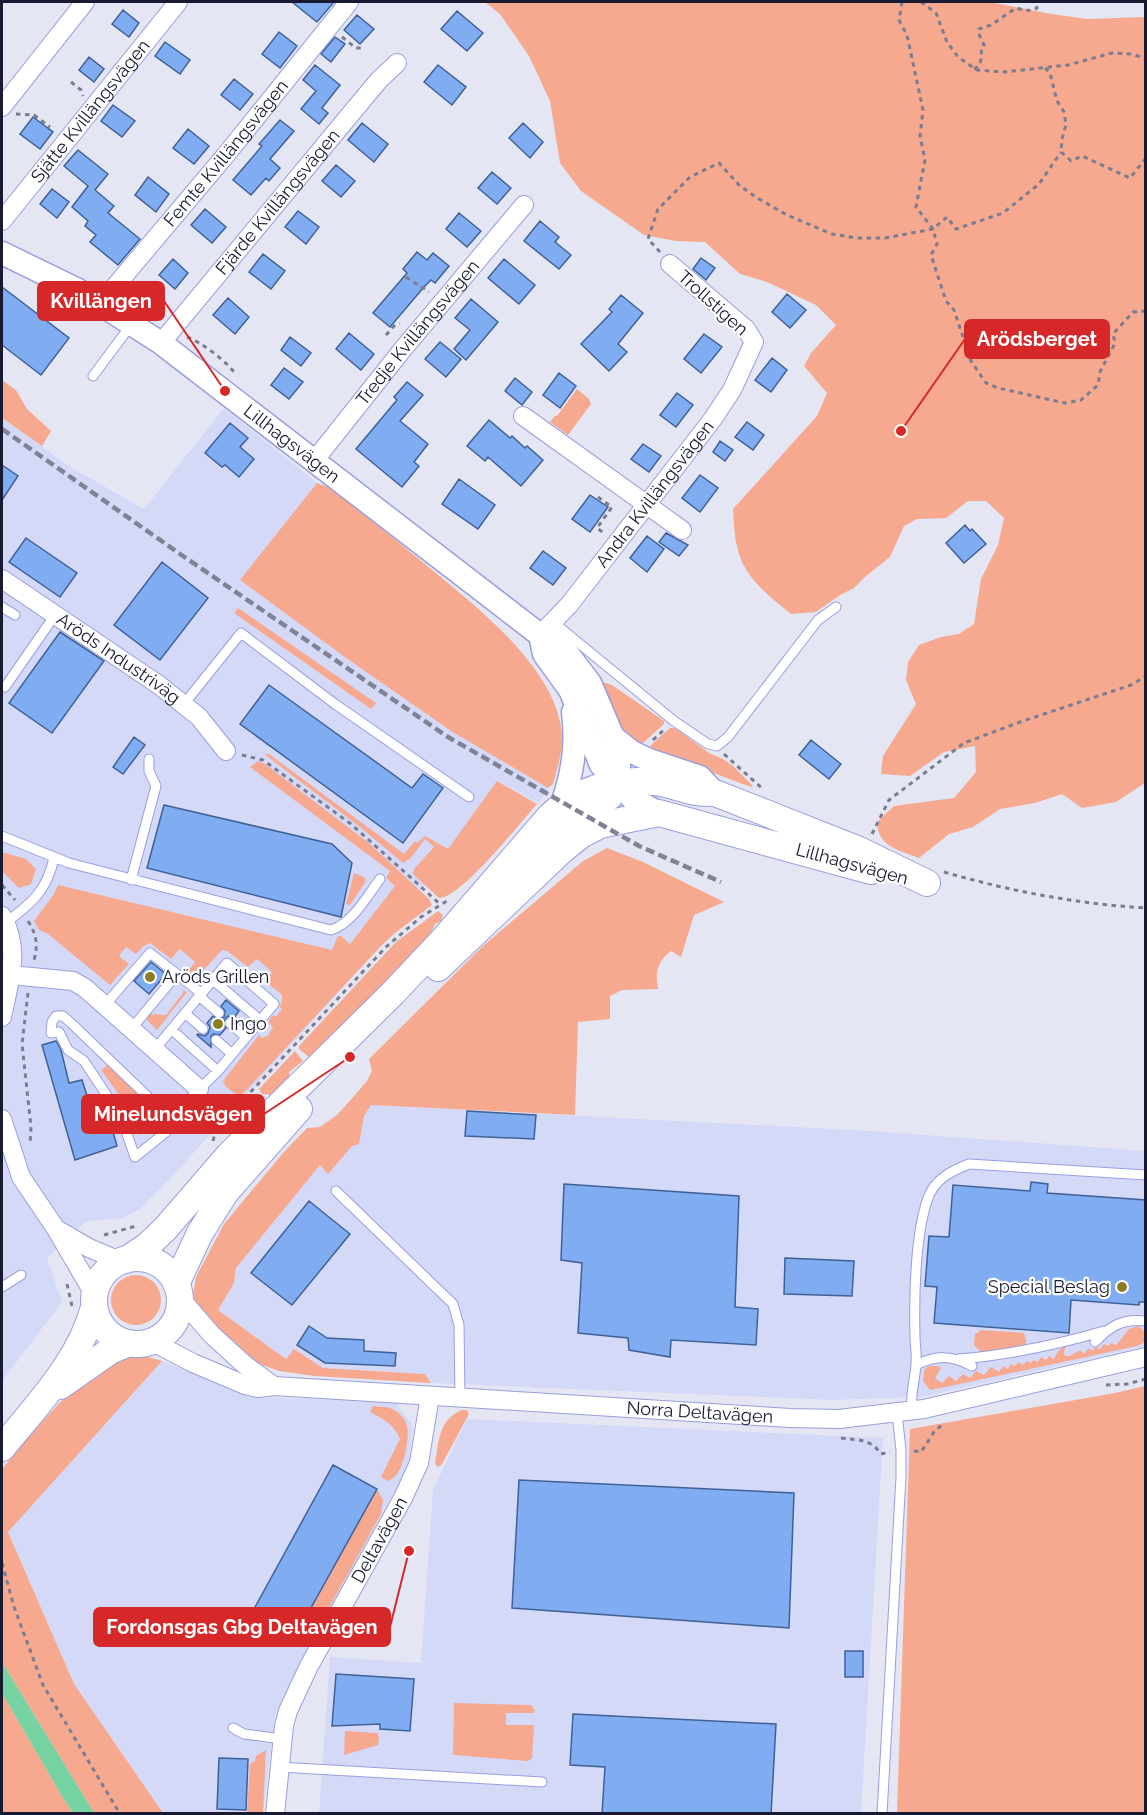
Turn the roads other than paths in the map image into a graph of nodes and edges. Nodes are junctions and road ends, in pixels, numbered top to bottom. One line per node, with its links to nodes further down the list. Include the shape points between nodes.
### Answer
1 (85, 2): 5 (street)
2 (178, 2): 7 (street, Sjätte Kvillängsvägen)
3 (349, 2): 10 (street, Femte Kvillängsvägen)
4 (397, 63): 13 (street, Fjärde Kvillängsvägen, via 378,80)
5 (2, 106)
6 (524, 205): 16 (street, Tredje Kvillängsvägen)
7 (2, 222)
8 (2, 253): 10 (street, Lillhagsvägen)
9 (670, 264): 12 (street, Trollstigen, via 746,329)
10 (102, 303): 11 (street, Lillhagsvägen)
11 (132, 323): 13 (street, Lillhagsvägen); 14 (lane)
12 (754, 342): 17 (street, Andra Kvillängsvägen, via 732,390)
13 (161, 343): 16 (street, Lillhagsvägen)
14 (93, 376)
15 (523, 416): 17 (street)
16 (314, 461): 24 (street, Lillhagsvägen)
17 (647, 506): 18 (street); 24 (street, Andra Kvillängsvägen)
18 (682, 530)
19 (2, 579): 23 (street, Aröds Industriväg)
20 (2, 607): 22 (lane)
21 (836, 608): 24 (lane, via 818,620 717,746 674,721)
22 (15, 615)
23 (56, 615): 25 (lane); 27 (street, Aröds Industriväg)
24 (547, 629): 26 (street, Lillhagsvägen, via 544,654); 28 (street, Lillhagsvägen, via 590,683)
25 (5, 687)
26 (570, 690): 31 (street, Lillhagsvägen, via 601,765); 34 (street, Lillhagsvägen, via 575,755)
27 (184, 704): 29 (street, Aröds Industriväg); 33 (lane, via 241,633)
28 (613, 737): 31 (street, Lillhagsvägen, via 619,758); 32 (street, Lillhagsvägen, via 649,760 700,777)
29 (225, 751)
30 (149, 759): 39 (lane, via 149,771 156,786)
31 (617, 783): 32 (main road, Lillhagsvägen, via 639,780); 34 (main road, Lillhagsvägen); 35 (street, Lillhagsvägen, via 632,798); 41 (street, via 605,804 570,827 529,864)
32 (715, 793): 35 (main road, Lillhagsvägen, via 856,849 927,883)
33 (469, 797)
34 (562, 804): 68 (main road, via 442,942 229,1155 165,1229)
35 (659, 813): 41 (main road, Lillhagsvägen, via 600,825 581,836)
36 (2, 836): 37 (lane)
37 (54, 858): 39 (lane); 40 (lane, via 50,875 33,901)
38 (380, 879): 39 (lane, via 348,921 331,930)
39 (131, 880)
40 (3, 920): 43 (street, via 11,934)
41 (471, 936): 71 (main road, via 309,1098 232,1184 200,1233)
42 (177, 974): 45 (lane); 46 (lane, via 150,953); 52 (lane)
43 (11, 975): 46 (street, via 73,981); 49 (street)
44 (213, 980): 45 (lane); 50 (lane); 50 (lane, via 227,963 259,990 274,1004)
45 (201, 995): 47 (lane); 48 (lane)
46 (105, 1005): 52 (street)
47 (186, 1014): 53 (lane); 54 (lane)
48 (219, 1014)
49 (2, 1017)
50 (260, 1020): 55 (lane)
51 (230, 1023): 55 (lane)
52 (132, 1028): 58 (street)
53 (203, 1029)
54 (172, 1030): 58 (lane); 61 (lane)
55 (246, 1037): 59 (lane)
56 (216, 1040): 59 (lane)
57 (96, 1047): 60 (lane); 60 (lane, via 63,1016 56,1016 51,1033 59,1032 68,1050); 63 (lane)
58 (155, 1049): 62 (street)
59 (232, 1054): 61 (lane)
60 (84, 1061): 63 (lane, via 121,1118 135,1157 166,1132)
61 (218, 1071): 62 (lane)
62 (199, 1089): 63 (lane)
63 (170, 1118)
64 (2, 1119): 67 (street, via 21,1177)
65 (1146, 1175): 81 (lane, via 969,1164 938,1180 928,1197 917,1260)
66 (336, 1191): 85 (lane, via 453,1304 459,1324)
67 (56, 1229): 68 (street, via 88,1248); 72 (street)
68 (123, 1261): 71 (main road, via 141,1258 155,1262 168,1271); 72 (main road, via 103,1274)
69 (21, 1275): 70 (lane)
70 (2, 1287)
71 (178, 1291): 76 (main road, via 175,1321 165,1333); 83 (street, via 212,1335)
72 (94, 1300): 76 (main road, via 95,1314 103,1328 114,1338); 86 (main road, via 89,1325 75,1353)
73 (1146, 1321): 74 (lane, via 1117,1323)
74 (1104, 1331): 75 (lane); 78 (lane, via 1035,1350)
75 (1095, 1341)
76 (140, 1342): 83 (street, Norra Deltavägen, via 245,1385); 86 (main road, via 110,1351)
77 (1146, 1357): 79 (street, Norra Deltavägen)
78 (959, 1359): 81 (lane, via 930,1358); 82 (lane)
79 (1120, 1364): 80 (street, Norra Deltavägen); 87 (street, Norra Deltavägen)
80 (1146, 1364)
81 (916, 1365): 87 (lane)
82 (972, 1366)
83 (274, 1386): 84 (street, Norra Deltavägen)
84 (430, 1396): 85 (street, Norra Deltavägen); 90 (street, Deltavägen, via 419,1463 295,1694)
85 (460, 1398): 87 (street, Norra Deltavägen, via 790,1418 839,1419)
86 (39, 1403): 88 (main road)
87 (904, 1412): 94 (lane)
88 (2, 1448)
89 (233, 1728): 90 (lane, via 244,1734)
90 (282, 1739): 91 (street, Deltavägen)
91 (279, 1767): 92 (lane); 93 (street, Deltavägen)
92 (542, 1782)
93 (275, 1814)
94 (882, 1814)

